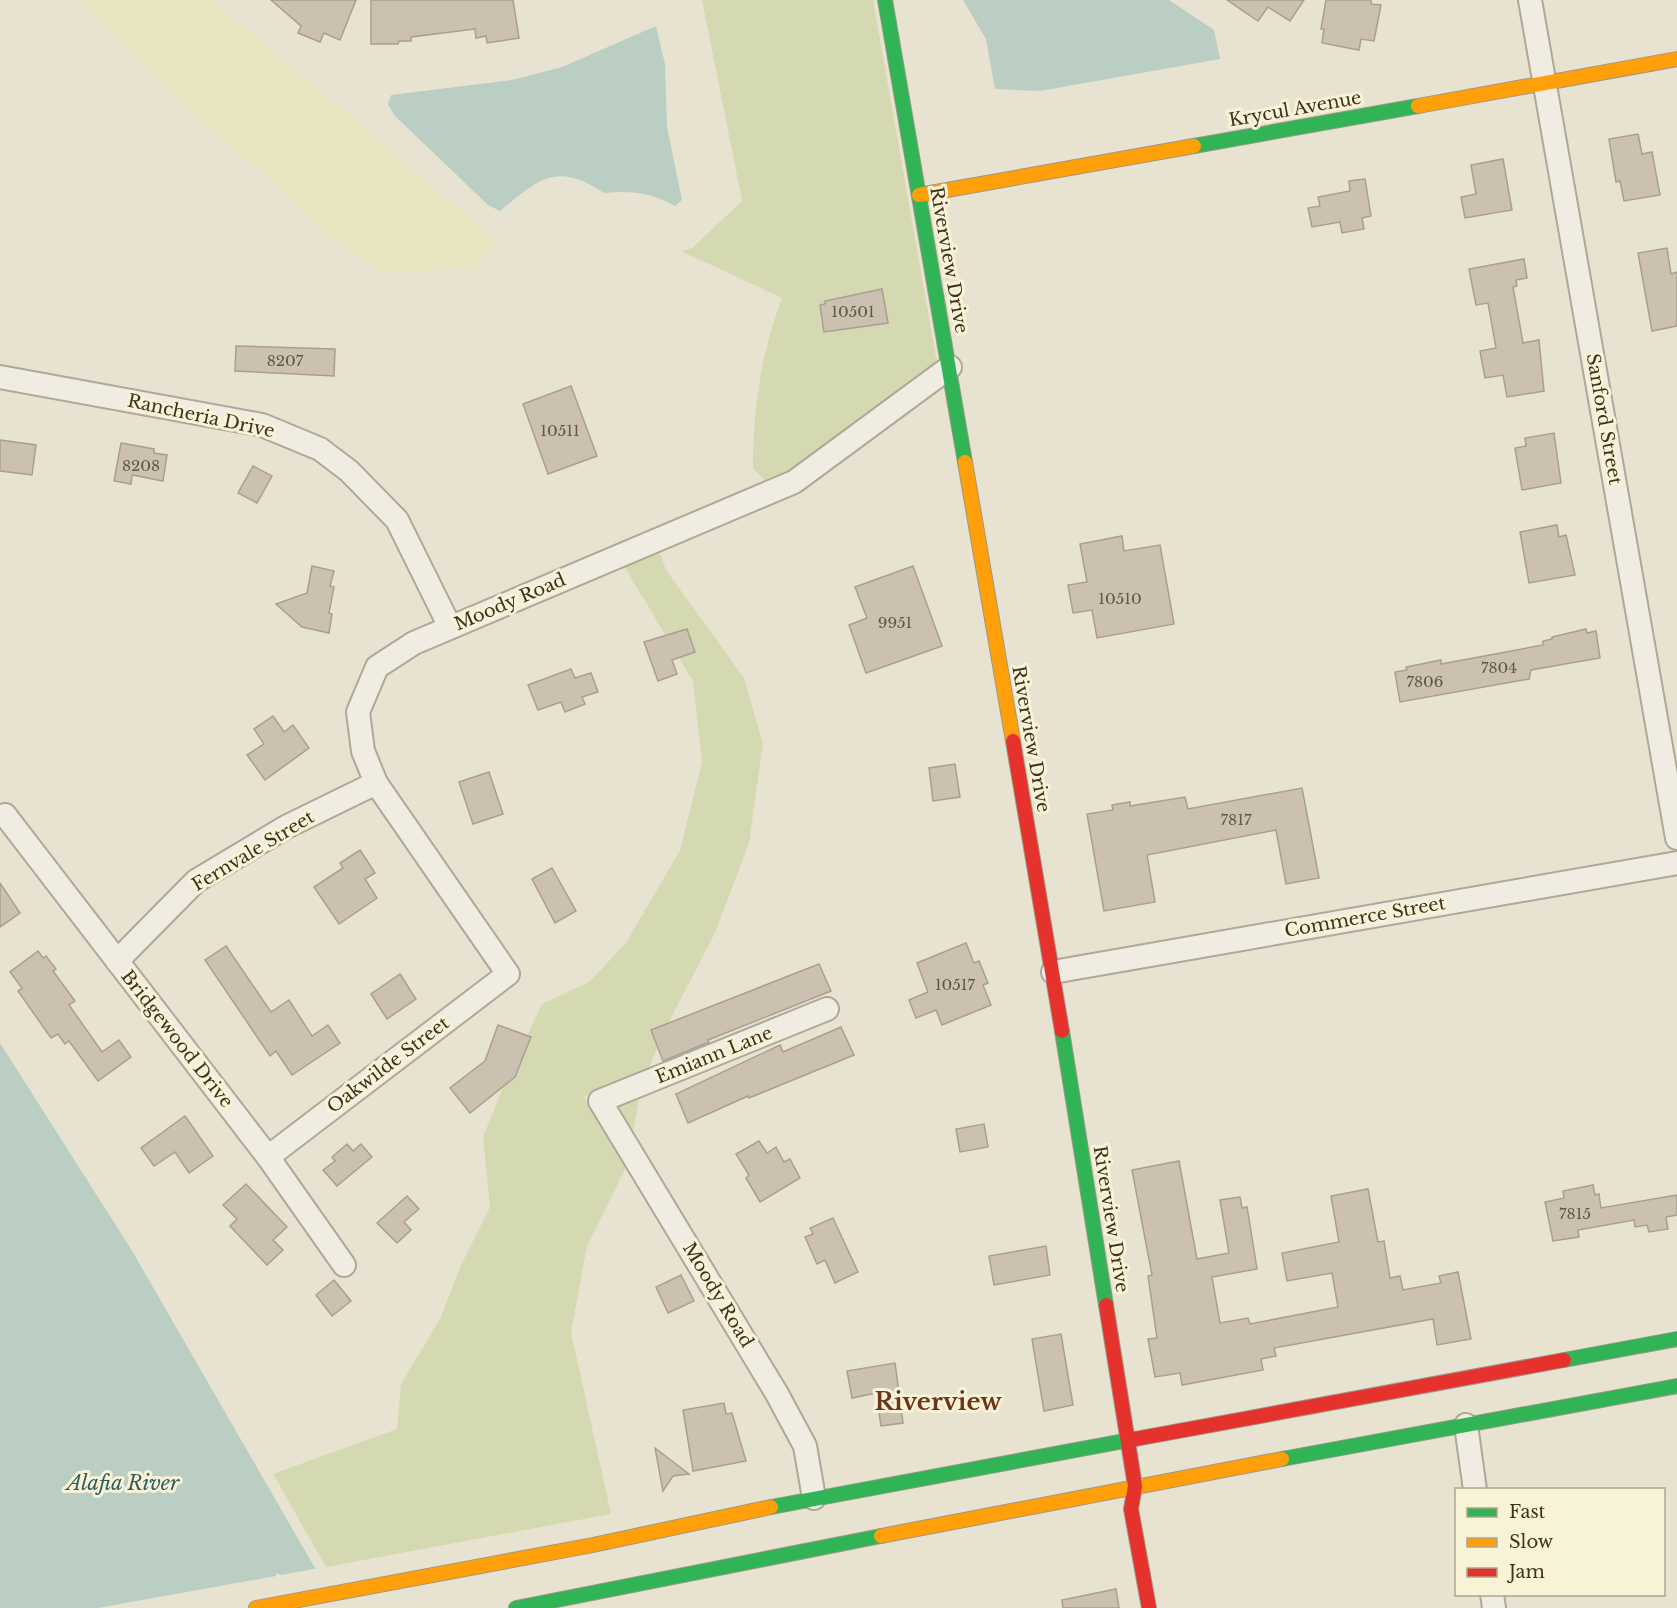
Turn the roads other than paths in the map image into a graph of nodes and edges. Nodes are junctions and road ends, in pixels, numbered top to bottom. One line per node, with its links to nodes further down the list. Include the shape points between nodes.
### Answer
1 (885, 0): 5 (main road, Riverview Drive)
2 (1530, 0): 4 (street, Sanford Street)
3 (1677, 59): 4 (main road, Krycul Avenue)
4 (1545, 83): 5 (main road, Krycul Avenue); 11 (street, Sanford Street)
5 (919, 195): 6 (main road, Riverview Drive)
6 (950, 367): 8 (street, Moody Road, via 794,482); 14 (main road, Riverview Drive)
7 (0, 377): 8 (street, Rancheria Drive, via 262,425 320,449 349,471 397,520)
8 (450, 627): 9 (street, Moody Road, via 414,643 377,667 358,712 363,751)
9 (376, 783): 13 (street, Fernvale Street, via 286,827 196,881); 15 (street, Moody Road)
10 (5, 815): 13 (street, Bridgewood Drive)
11 (1677, 838)
12 (1677, 863): 14 (street, Commerce Street)
13 (117, 961): 18 (street, Bridgewood Drive)
14 (1053, 972): 25 (main road, Riverview Drive)
15 (508, 974): 18 (street, Oakwilde Street)
16 (828, 1009): 17 (street, Emiann Lane)
17 (600, 1101): 29 (street, Moody Road, via 805,1446)
18 (268, 1157): 19 (street, Bridgewood Drive)
19 (344, 1265)
20 (1677, 1339): 25 (main road)
21 (1677, 1386): 23 (main road)
22 (1536, 1398): 23 (main road)
23 (1500, 1419): 24 (main road)
24 (1466, 1425): 26 (main road); 27 (street)
25 (1128, 1439): 26 (main road, Riverview Drive); 29 (main road)
26 (1135, 1486): 28 (main road, Riverview Drive); 31 (main road); 34 (main road, Riverview Drive, via 1131,1509)
27 (1475, 1488)
28 (1144, 1500)
29 (809, 1505): 32 (main road)
30 (653, 1567): 31 (main road)
31 (627, 1586): 33 (main road)
32 (256, 1608)
33 (516, 1608)
34 (1149, 1608)

